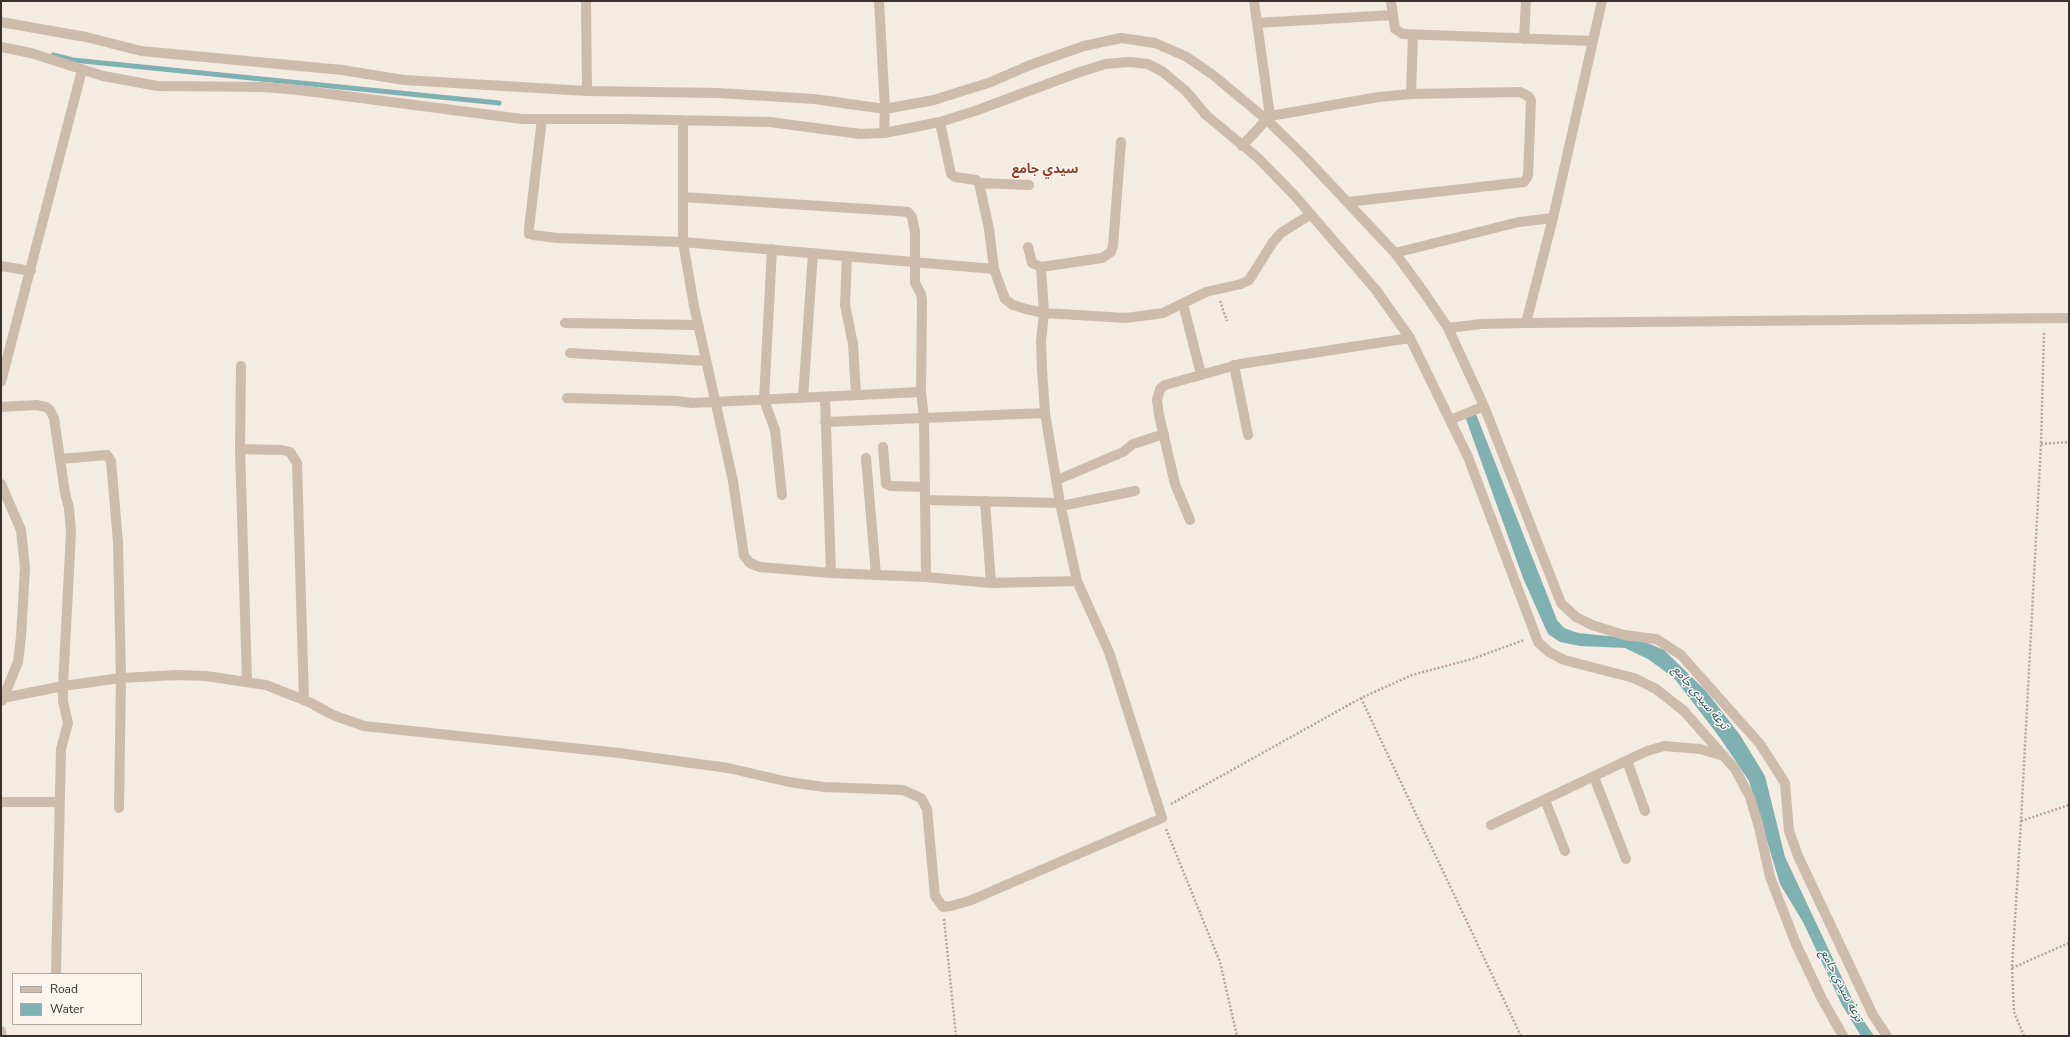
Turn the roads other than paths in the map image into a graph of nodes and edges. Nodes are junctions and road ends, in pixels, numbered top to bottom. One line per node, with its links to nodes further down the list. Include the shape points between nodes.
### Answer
1 (586, 1): 15 (street)
2 (879, 1): 17 (street)
3 (1254, 1): 9 (street)
4 (1391, 1): 7 (street)
5 (1526, 1): 11 (street)
6 (1602, 1): 12 (street)
7 (1393, 15): 9 (street); 10 (street, via 1395,29 1403,34)
8 (1, 22): 15 (street, via 86,36 148,52 342,70 404,80)
9 (1257, 23): 18 (street)
10 (1413, 35): 11 (street); 16 (street)
11 (1524, 39): 12 (street)
12 (1593, 41): 30 (street)
13 (1, 47): 14 (street, via 31,53)
14 (82, 70): 19 (street, via 127,82 158,86 264,87 522,119); 41 (street)
15 (587, 91): 17 (street, via 814,99)
16 (1411, 94): 18 (street, via 1379,97); 28 (street, via 1524,93 1531,100 1526,179 1520,183)
17 (884, 109): 18 (street, via 934,100 991,82 1084,46 1121,38 1155,43 1187,57); 22 (street)
18 (1268, 118): 24 (street); 28 (street)
19 (542, 119): 20 (street); 31 (street, via 529,234 557,238)
20 (683, 120): 22 (street, via 770,122 860,134); 27 (street)
21 (940, 122): 22 (street); 24 (street, via 1076,73 1105,64 1129,62 1148,64 1178,83 1206,115); 25 (street, via 951,174)
22 (884, 133)
23 (1121, 142): 39 (street, via 1111,252 1102,258)
24 (1242, 146): 29 (street, via 1258,158)
25 (979, 183): 26 (street); 40 (street)
26 (1029, 184)
27 (683, 197): 31 (street); 37 (street, via 908,212 912,217 915,232)
28 (1347, 202): 35 (street)
29 (1311, 214): 42 (street, via 1281,233 1249,280 1206,292); 49 (street, via 1376,290)
30 (1553, 218): 35 (street, via 1512,224); 46 (street)
31 (682, 242): 33 (street); 47 (street)
32 (1028, 247): 39 (street, via 1032,263)
33 (772, 250): 34 (street); 61 (street)
34 (814, 253): 36 (street); 60 (street)
35 (1395, 253): 48 (street)
36 (847, 256): 37 (street); 57 (street, via 845,305 853,344)
37 (914, 262): 40 (street); 56 (street, via 915,283 922,301)
38 (1, 266): 41 (street)
39 (1041, 267): 43 (street)
40 (994, 269): 43 (street, via 1005,299 1013,305)
41 (31, 271): 55 (street)
42 (1183, 304): 43 (street, via 1163,313 1126,318); 54 (street)
43 (1044, 313): 65 (street, via 1041,341)
44 (2069, 318): 46 (street)
45 (565, 323): 47 (street)
46 (1526, 323): 48 (street)
47 (698, 325): 51 (street)
48 (1448, 328): 63 (street)
49 (1410, 338): 52 (street); 67 (street)
50 (570, 354): 51 (street)
51 (706, 361): 62 (street)
52 (1234, 365): 54 (street); 70 (street)
53 (241, 366): 72 (street)
54 (1201, 374): 69 (street, via 1165,385 1160,389 1158,400)
55 (1, 382)
56 (921, 392): 57 (street); 66 (street)
57 (856, 395): 58 (street)
58 (825, 397): 60 (street); 68 (street)
59 (567, 398): 62 (street)
60 (803, 398): 61 (street)
61 (764, 400): 62 (street); 79 (street, via 775,430)
62 (716, 402): 84 (street, via 733,481 744,556 750,564 760,567)
63 (1484, 406): 67 (street); 109 (street, via 1561,603 1576,617 1592,625 1624,635 1656,639 1681,655 1756,739 1780,773 1786,792 1789,831 1798,856 1873,1015)
64 (1, 407): 74 (street, via 36,405 50,410 54,418)
65 (1045, 413): 66 (street); 75 (street)
66 (924, 418): 68 (street); 77 (street)
67 (1450, 420): 94 (street, via 1468,457 1538,642 1564,660 1634,678 1656,689 1684,711)
68 (825, 422): 84 (street)
69 (1164, 434): 75 (street, via 1133,444 1116,455); 83 (street, via 1175,484)
70 (1248, 435)
71 (883, 447): 77 (street, via 886,484)
72 (240, 449): 90 (street); 93 (street, via 282,450 290,452 297,463)
73 (866, 458): 85 (street)
74 (60, 459): 89 (street, via 107,455 111,461 118,542); 91 (street, via 71,532)
75 (1056, 480): 82 (street)
76 (1, 484): 92 (street, via 22,530 24,568 18,662)
77 (925, 486): 80 (street)
78 (1135, 491): 82 (street)
79 (782, 495)
80 (926, 500): 81 (street); 86 (street)
81 (985, 501): 82 (street); 88 (street)
82 (1061, 505): 87 (street)
83 (1190, 520)
84 (831, 573): 85 (street)
85 (876, 575): 86 (street)
86 (926, 577): 88 (street)
87 (1077, 581): 88 (street); 93 (street, via 1109,652 1161,814 969,901 951,906 943,906 935,896 928,809 921,798 903,790 824,787 728,768 619,753 364,726 333,716)
88 (991, 583)
89 (121, 678): 90 (street, via 177,675); 91 (street); 100 (street)
90 (247, 681): 93 (street, via 266,685)
91 (63, 686): 92 (street); 99 (street, via 63,701 68,723 61,749)
92 (2, 700)
93 (304, 700)
94 (1724, 756): 95 (street, via 1700,749 1664,746); 108 (street, via 1750,797 1778,899 1819,992)
95 (1627, 761): 96 (street); 101 (street)
96 (1594, 776): 97 (street); 104 (street)
97 (1545, 800): 102 (street); 103 (street)
98 (1, 802): 99 (street)
99 (60, 802): 105 (street)
100 (119, 808)
101 (1645, 811)
102 (1491, 825)
103 (1564, 851)
104 (1626, 859)
105 (56, 973)
106 (1, 1031): 107 (street)
107 (2, 1036)
108 (1842, 1036)
109 (1887, 1036)

